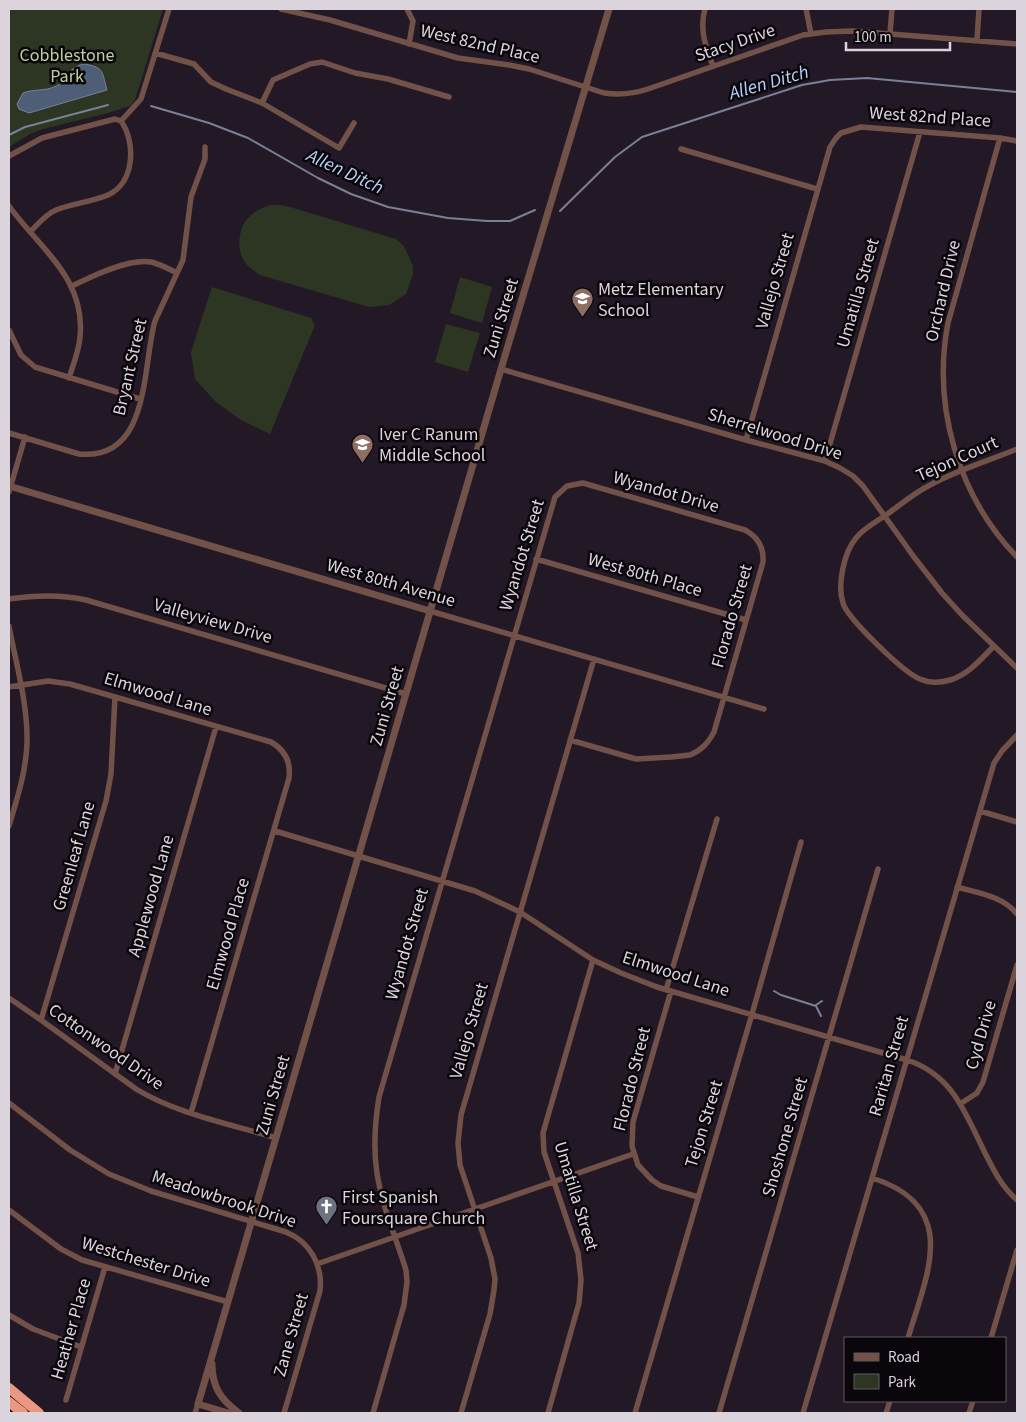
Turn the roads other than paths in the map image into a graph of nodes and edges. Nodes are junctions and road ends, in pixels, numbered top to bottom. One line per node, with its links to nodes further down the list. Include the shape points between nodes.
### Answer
1 (169, 9): 14 (street)
2 (281, 9): 12 (street, West 82nd Place)
3 (407, 9): 12 (street, via 413,21)
4 (609, 9): 16 (street, Zuni Street)
5 (705, 9): 15 (street, via 702,30)
6 (806, 9): 10 (street)
7 (892, 9): 9 (street)
8 (979, 9): 11 (street)
9 (890, 33): 10 (street, Stacy Drive, via 836,31); 11 (street, Stacy Drive)
10 (811, 34): 15 (street, Stacy Drive)
11 (977, 40): 13 (street, Stacy Drive)
12 (409, 44): 16 (street, West 82nd Place, via 458,58 529,69)
13 (1017, 44)
14 (155, 53): 18 (street, via 194,64 212,82); 19 (street, via 141,99)
15 (713, 66): 16 (street, Stacy Drive, via 628,94 609,94)
16 (586, 87): 34 (street, Zuni Street)
17 (449, 97): 18 (street, via 322,62 273,80)
18 (262, 103): 20 (street, via 339,148)
19 (121, 121): 27 (street, via 115,119 42,138); 30 (street, via 131,149 130,165 119,188 106,196 56,210)
20 (354, 123)
21 (920, 132): 22 (street, West 82nd Place, via 861,127); 23 (street, West 82nd Place); 41 (street, Umatilla Street)
22 (841, 133): 28 (street, Vallejo Street, via 830,147)
23 (1000, 138): 24 (street, West 82nd Place); 42 (street, Orchard Drive, via 945,339 943,367 947,416 950,437)
24 (1017, 141)
25 (205, 148): 31 (street, Bryant Street, via 205,159 191,197 185,252)
26 (681, 150): 28 (street)
27 (9, 156)
28 (817, 189): 39 (street, Vallejo Street)
29 (9, 206): 30 (street)
30 (30, 232): 32 (street, via 55,260)
31 (177, 273): 32 (street, via 156,263 141,262 109,269); 36 (street, Bryant Street, via 155,321)
32 (72, 286): 35 (street, via 79,311 80,337)
33 (9, 330): 35 (street, via 24,359 40,369)
34 (501, 369): 39 (street, Sherrelwood Drive); 50 (street, Zuni Street)
35 (69, 378): 36 (street)
36 (140, 399): 38 (street, Bryant Street, via 130,430 105,452 79,454)
37 (9, 432): 38 (street)
38 (25, 437): 43 (street)
39 (746, 440): 41 (street, Sherrelwood Drive)
40 (1017, 449): 42 (street, Tejon Court)
41 (825, 461): 45 (street, Sherrelwood Drive, via 857,480)
42 (962, 472): 45 (street, Tejon Court, via 928,486); 47 (street, Orchard Drive, via 986,517)
43 (9, 488): 50 (street, West 80th Avenue)
44 (561, 489): 46 (street, Wyandot Drive, via 572,484 588,484 745,530); 48 (street, Wyandot Street, via 552,502)
45 (885, 516): 54 (street, Sherrelwood Drive, via 942,593); 54 (street, Tejon Court, via 858,536 842,573 840,588 844,605 854,621 912,675 930,682 957,678)
46 (759, 543): 51 (street, Florado Street, via 763,562)
47 (1017, 557)
48 (536, 558): 51 (street, West 80th Place); 53 (street, Wyandot Street)
49 (9, 599): 59 (street, Valleyview Drive, via 48,595 86,600)
50 (430, 610): 53 (street, West 80th Avenue); 59 (street, Zuni Street)
51 (746, 620): 61 (street, Florado Street)
52 (9, 626): 57 (street)
53 (513, 635): 55 (street, West 80th Avenue); 75 (street, Wyandot Street)
54 (994, 646): 56 (street, Sherrelwood Drive)
55 (594, 659): 61 (street, West 80th Avenue); 65 (street, Vallejo Street)
56 (1017, 668)
57 (20, 685): 58 (street, Elmwood Lane); 60 (street, Elmwood Lane, via 57,681); 70 (street, via 27,744 23,774)
58 (9, 687)
59 (406, 694): 73 (street, Zuni Street)
60 (115, 697): 63 (street, Elmwood Lane); 84 (street, Greenleaf Lane, via 111,774 106,801)
61 (724, 697): 62 (street, West 80th Avenue); 65 (street, via 710,739 690,755 636,759)
62 (764, 709)
63 (216, 727): 66 (street, Elmwood Lane, via 271,742 282,750); 87 (street, Applewood Lane)
64 (1017, 735): 67 (street, Raritan Street, via 994,763)
65 (570, 740): 77 (street, Vallejo Street)
66 (289, 763): 71 (street, Elmwood Place, via 290,778)
67 (980, 811): 69 (street); 76 (street, Raritan Street)
68 (717, 819): 81 (street, Florado Street)
69 (1017, 822)
70 (9, 826)
71 (275, 830): 73 (street, Elmwood Lane); 90 (street, Elmwood Place)
72 (801, 842): 83 (street, Tejon Street)
73 (359, 855): 75 (street, Elmwood Lane); 91 (street, Zuni Street)
74 (878, 869): 85 (street, Shoshone Street)
75 (442, 880): 77 (street, Elmwood Lane, via 487,895); 100 (street, Wyandot Street, via 375,1119 377,1174)
76 (958, 887): 78 (street, via 999,899); 86 (street, Raritan Street)
77 (520, 912): 79 (street, Elmwood Lane); 98 (street, Vallejo Street, via 460,1121 460,1164)
78 (1017, 914)
79 (593, 960): 81 (street, Elmwood Lane, via 621,974); 94 (street, Umatilla Street, via 543,1133 544,1152)
80 (1017, 965): 89 (street, Cyd Drive, via 983,1082 977,1093)
81 (669, 990): 83 (street, Elmwood Lane); 92 (street, Florado Street, via 633,1122)
82 (9, 998): 84 (street, Cottonwood Drive)
83 (752, 1014): 85 (street, Elmwood Lane); 95 (street, Tejon Street)
84 (41, 1020): 87 (street, Cottonwood Drive)
85 (830, 1037): 86 (street, Elmwood Lane); 125 (street, Shoshone Street)
86 (907, 1060): 89 (street, Elmwood Lane, via 940,1076); 93 (street, Raritan Street)
87 (115, 1074): 90 (street, Cottonwood Drive, via 150,1098)
88 (9, 1103): 99 (street, Meadowbrook Drive, via 70,1150 109,1174 151,1191)
89 (960, 1104): 96 (street, Elmwood Lane, via 993,1170)
90 (191, 1113): 91 (street, Cottonwood Drive)
91 (276, 1138): 99 (street, Zuni Street)
92 (634, 1154): 94 (street); 95 (street, Florado Street, via 652,1180 661,1186)
93 (872, 1178): 106 (street, via 906,1193 921,1212 930,1233 931,1259); 126 (street, Raritan Street)
94 (554, 1182): 98 (street); 123 (street, Umatilla Street, via 576,1242 581,1280 578,1309)
95 (698, 1197): 124 (street, Tejon Street)
96 (1017, 1200)
97 (9, 1210): 103 (street, Westchester Drive, via 61,1249)
98 (475, 1210): 100 (street); 122 (street, Vallejo Street, via 494,1268 494,1290)
99 (252, 1221): 102 (street, Meadowbrook Drive, via 301,1240); 104 (street, Zuni Street)
100 (396, 1237): 102 (street); 121 (street, Wyandot Street, via 407,1275 406,1293)
101 (1017, 1250): 107 (street)
102 (317, 1264): 120 (street, Zane Street, via 320,1291)
103 (105, 1267): 104 (street, Westchester Drive); 108 (street, Heather Place)
104 (228, 1302): 109 (street, Zuni Street)
105 (9, 1315): 108 (street, via 33,1329)
106 (908, 1337)
107 (991, 1337)
108 (81, 1347): 112 (street, Heather Place)
109 (212, 1356): 114 (street, Zuni Street); 119 (street, via 216,1390)
110 (9, 1388): 116 (highway)
111 (9, 1392): 116 (highway)
112 (66, 1400)
113 (9, 1402): 115 (highway)
114 (198, 1404): 117 (street, Zuni Street); 118 (street)
115 (24, 1413)
116 (38, 1413)
117 (195, 1413)
118 (228, 1413)
119 (239, 1413)
120 (284, 1413)
121 (373, 1413)
122 (461, 1413)
123 (548, 1413)
124 (635, 1413)
125 (719, 1413)
126 (803, 1413)

